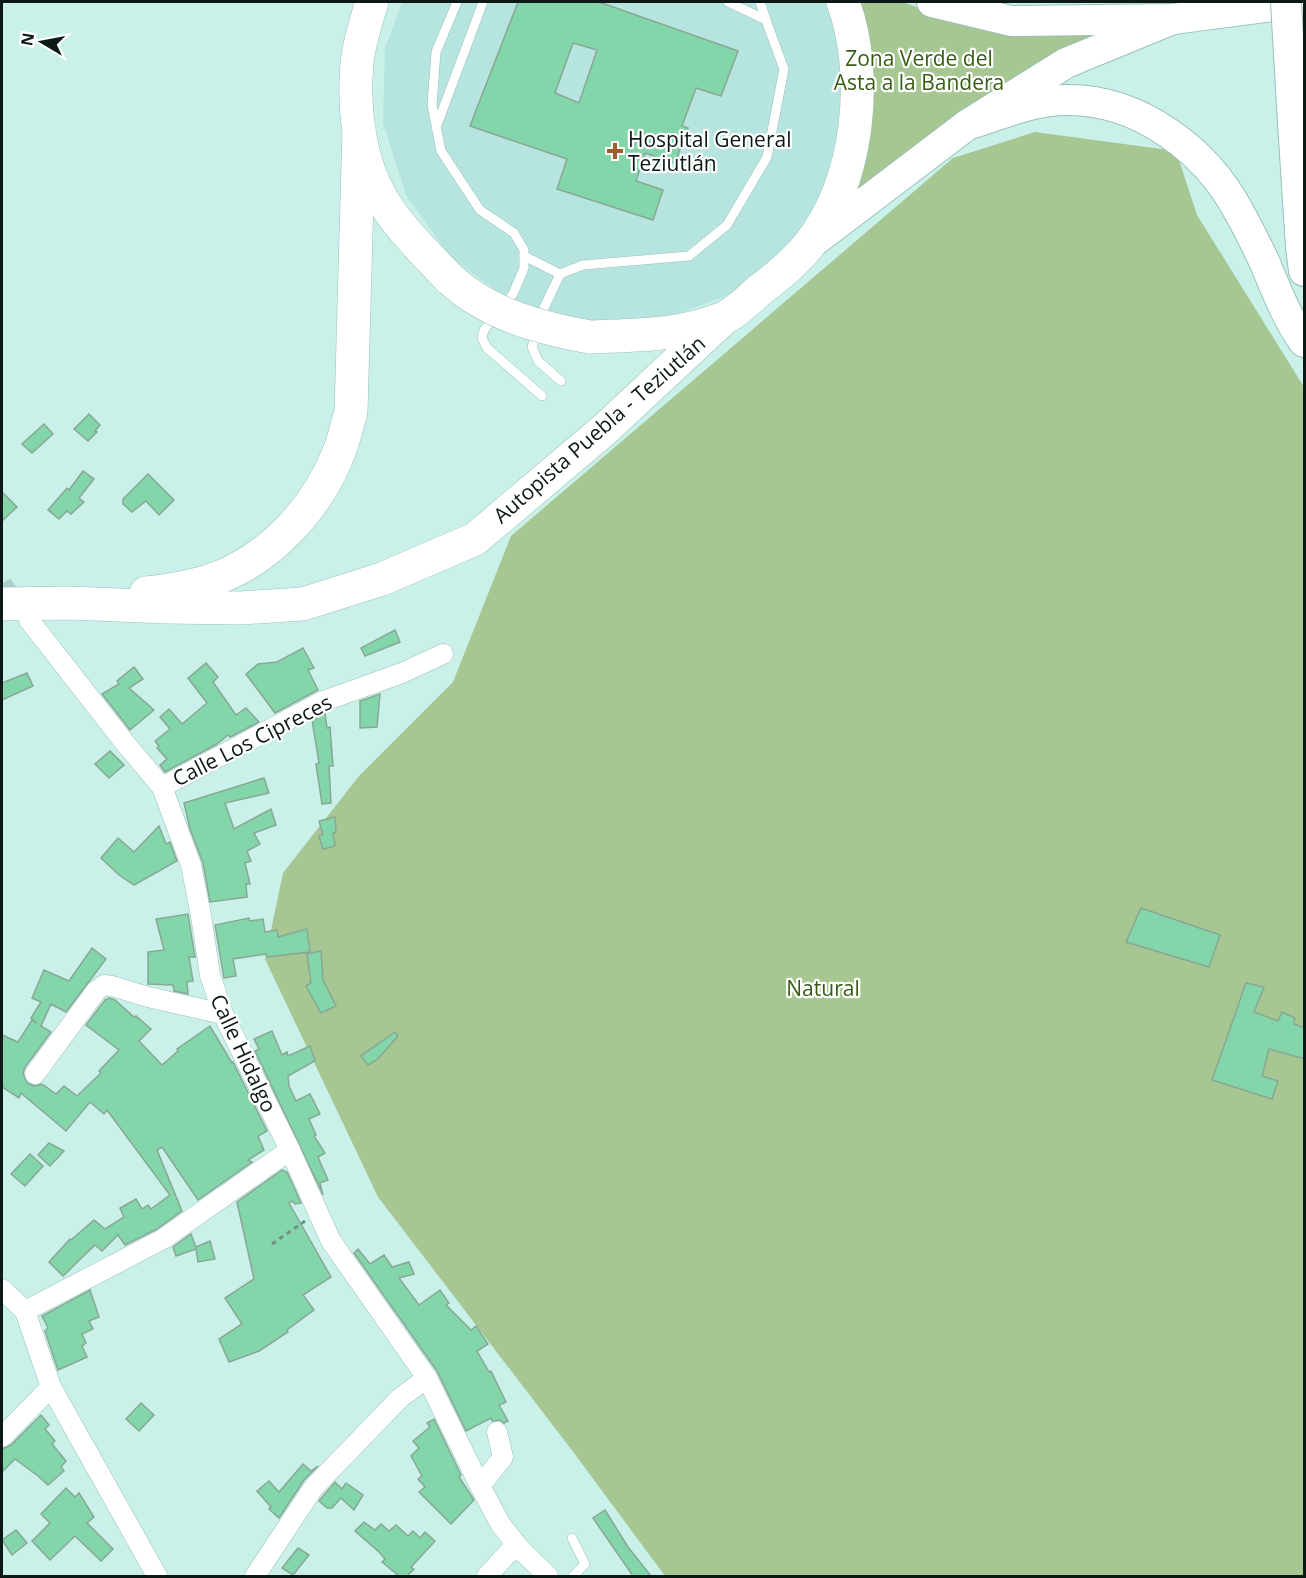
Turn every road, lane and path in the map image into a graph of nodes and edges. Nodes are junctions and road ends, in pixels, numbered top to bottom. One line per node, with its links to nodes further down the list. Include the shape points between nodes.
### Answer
1 (372, 2): 15 (highway, Autopista Puebla - Teziutlán, via 357,62)
2 (458, 2): 14 (lane, via 436,52 432,105)
3 (483, 2): 14 (lane)
4 (728, 2): 11 (lane)
5 (760, 2): 11 (lane)
6 (843, 2): 16 (highway, Autopista Puebla - Teziutlán, via 858,81 857,115 840,186)
7 (969, 2): 10 (main road)
8 (1286, 2): 18 (main road, bridge)
9 (1305, 2): 12 (main road)
10 (935, 3): 12 (main road, via 1011,21)
11 (766, 20): 19 (lane, via 784,69 768,157 727,225 689,256 583,265)
12 (1173, 20): 13 (main road, via 1066,63)
13 (968, 125): 16 (main road); 21 (main road, via 1037,103 1068,100 1104,104 1148,121 1195,153 1217,177 1238,209 1291,324)
14 (436, 127): 17 (lane, via 441,151 480,210 514,233)
15 (359, 128): 20 (highway, Autopista Puebla - Teziutlán, bridge, via 368,171 405,231 451,280 513,318 590,337 686,330); 24 (highway, Autopista Puebla - Teziutlán, via 351,412 339,453 321,488 302,517 279,540 231,572 160,592)
16 (808, 246): 20 (highway, Autopista Puebla - Teziutlán)
17 (524, 256): 19 (lane); 23 (lane, via 524,268 513,294 482,338 487,348)
18 (1305, 271)
19 (561, 274): 22 (lane, via 544,308 532,347 538,361)
20 (723, 319): 24 (highway, Autopista Puebla - Teziutlán, via 604,430 475,538 382,579 303,603 282,605 206,608)
21 (1305, 342)
22 (561, 381)
23 (542, 396)
24 (70, 603): 25 (highway)
25 (15, 612): 27 (street, Calle Hidalgo)
26 (443, 654): 27 (street, Calle Los Cipreces, via 321,702)
27 (162, 787): 28 (street, Calle Hidalgo, via 191,865 210,975)
28 (223, 1014): 29 (street, via 104,986 96,991); 30 (street, Calle Hidalgo)
29 (35, 1074)
30 (290, 1150): 31 (street, Calle Hidalgo); 34 (street, via 164,1239)
31 (319, 1212): 32 (path); 35 (street, Calle Hidalgo, via 331,1241)
32 (272, 1244)
33 (2, 1289): 34 (street)
34 (25, 1311): 36 (street)
35 (427, 1378): 39 (street, Calle Hidalgo); 43 (street, via 400,1398 314,1487)
36 (51, 1387): 38 (street); 42 (street)
37 (497, 1432): 39 (street, via 503,1457)
38 (2, 1437)
39 (480, 1486): 41 (street, Calle Hidalgo, via 501,1525)
40 (572, 1538): 46 (lane, via 585,1564)
41 (520, 1549): 44 (street, via 509,1552); 45 (street, Calle Hidalgo)
42 (157, 1576)
43 (255, 1576)
44 (487, 1576)
45 (548, 1576)
46 (573, 1576)

